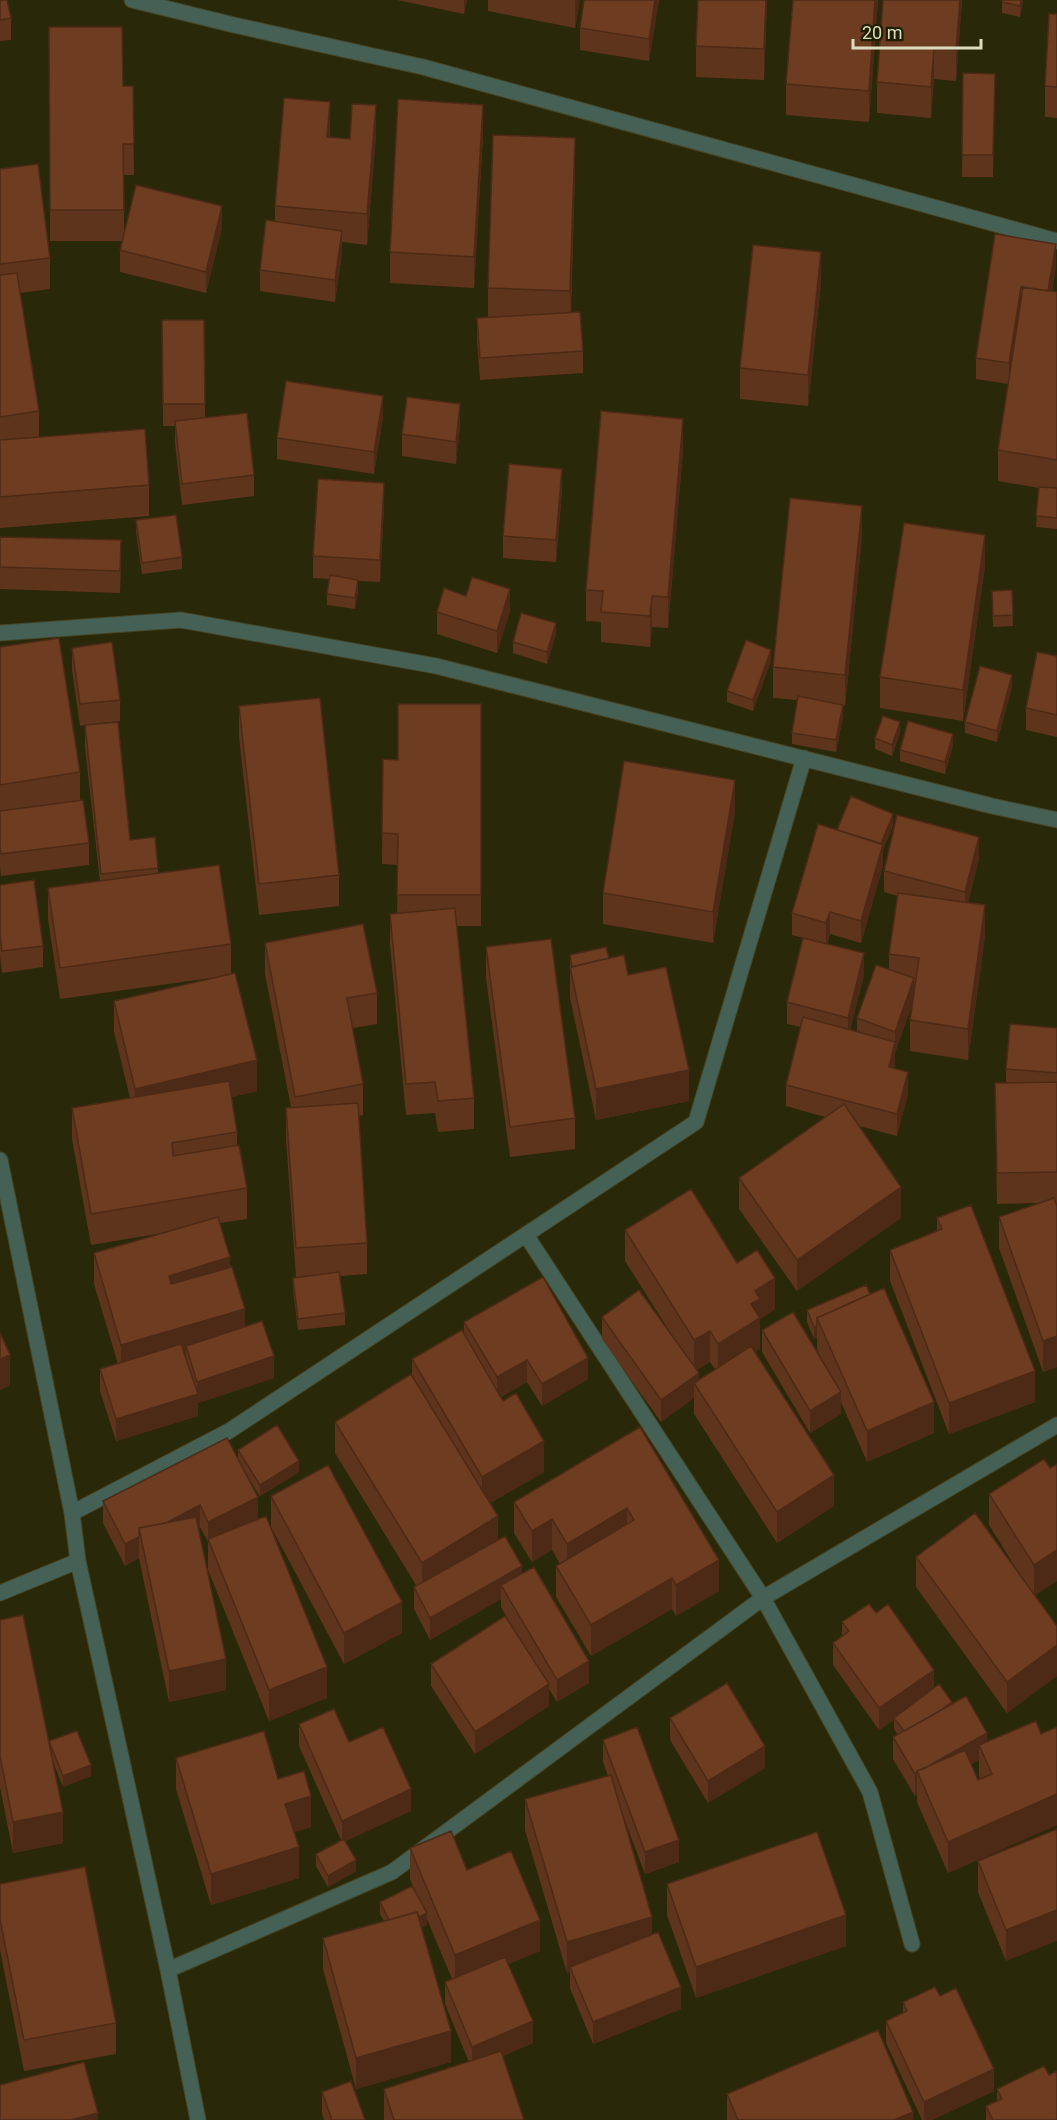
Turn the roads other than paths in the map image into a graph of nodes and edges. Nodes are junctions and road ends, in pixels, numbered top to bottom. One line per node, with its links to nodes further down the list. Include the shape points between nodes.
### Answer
1 (132, 0): 2 (street, via 423,67)
2 (1057, 241)
3 (0, 633): 4 (street, via 181,620 436,666)
4 (804, 758): 5 (street); 7 (street, via 696,1122)
5 (1057, 820)
6 (0, 1160): 9 (street)
7 (526, 1235): 9 (street, via 229,1431); 12 (street)
8 (1057, 1425): 12 (street)
9 (72, 1512): 10 (street)
10 (78, 1561): 11 (street); 14 (street)
11 (0, 1593)
12 (763, 1598): 13 (street, via 870,1792); 14 (street, via 392,1872)
13 (912, 1944)
14 (168, 1970): 15 (street)
15 (198, 2120)

